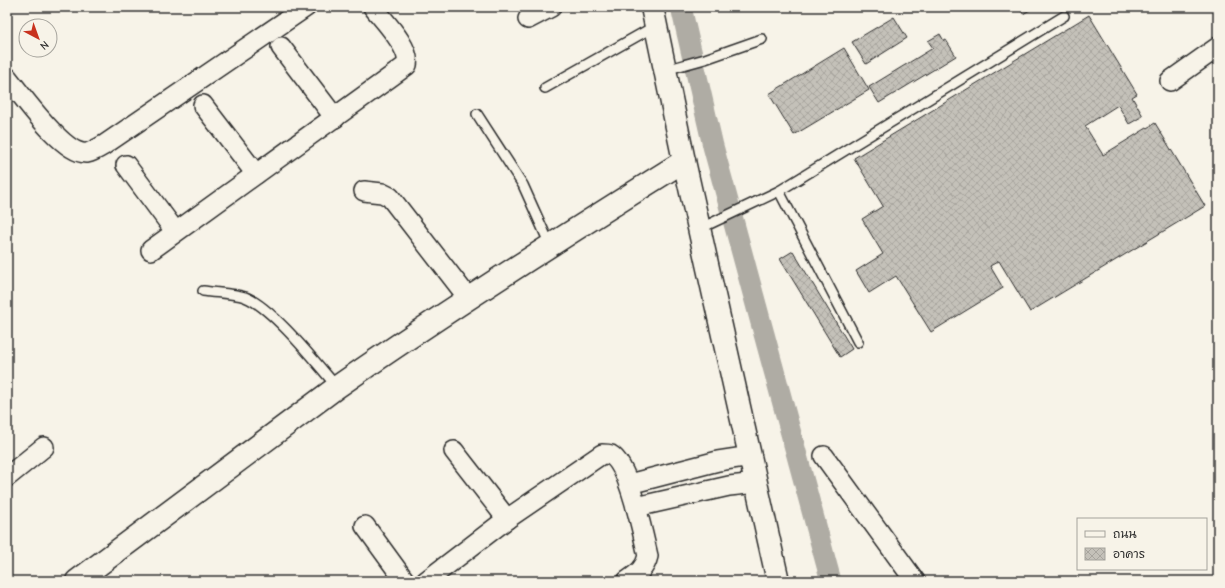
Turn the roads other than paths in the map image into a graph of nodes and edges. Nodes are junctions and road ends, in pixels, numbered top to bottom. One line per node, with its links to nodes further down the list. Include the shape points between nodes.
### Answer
1 (306, 7): 11 (street, via 104,145 87,153 68,148 49,129)
2 (373, 7): 16 (street, via 404,48 409,58 407,65)
3 (551, 7): 6 (street)
4 (1064, 16): 21 (lane)
5 (654, 17): 10 (street); 13 (lane)
6 (528, 19)
7 (762, 40): 10 (lane)
8 (281, 47): 16 (street)
9 (1218, 47): 12 (street)
10 (670, 69): 17 (street)
11 (7, 76)
12 (1170, 81)
13 (545, 88)
14 (203, 105): 19 (street)
15 (477, 114): 24 (lane, via 523,185)
16 (335, 118): 19 (street)
17 (684, 161): 22 (street); 24 (street)
18 (126, 165): 23 (street)
19 (256, 174): 23 (street)
20 (364, 190): 27 (street, via 390,197)
21 (779, 191): 22 (lane); 28 (lane)
22 (707, 224): 32 (street)
23 (175, 231): 25 (street)
24 (550, 245): 27 (street)
25 (150, 250)
26 (203, 291): 29 (lane, via 245,297 265,310 304,348)
27 (469, 299): 29 (street)
28 (858, 342)
29 (337, 387): 40 (street)
30 (44, 447): 34 (street)
31 (454, 450): 38 (street)
32 (751, 456): 35 (street); 36 (street, via 718,461)
33 (824, 456): 45 (street)
34 (7, 477)
35 (757, 483): 37 (street, via 729,486); 44 (street)
36 (629, 484): 37 (street); 38 (street, via 617,461 610,455 602,454)
37 (636, 507): 43 (street, via 648,556 642,570)
38 (507, 519): 42 (street)
39 (365, 526): 41 (street)
40 (77, 581)
41 (405, 581)
42 (426, 581)
43 (627, 581)
44 (778, 581)
45 (915, 581)

